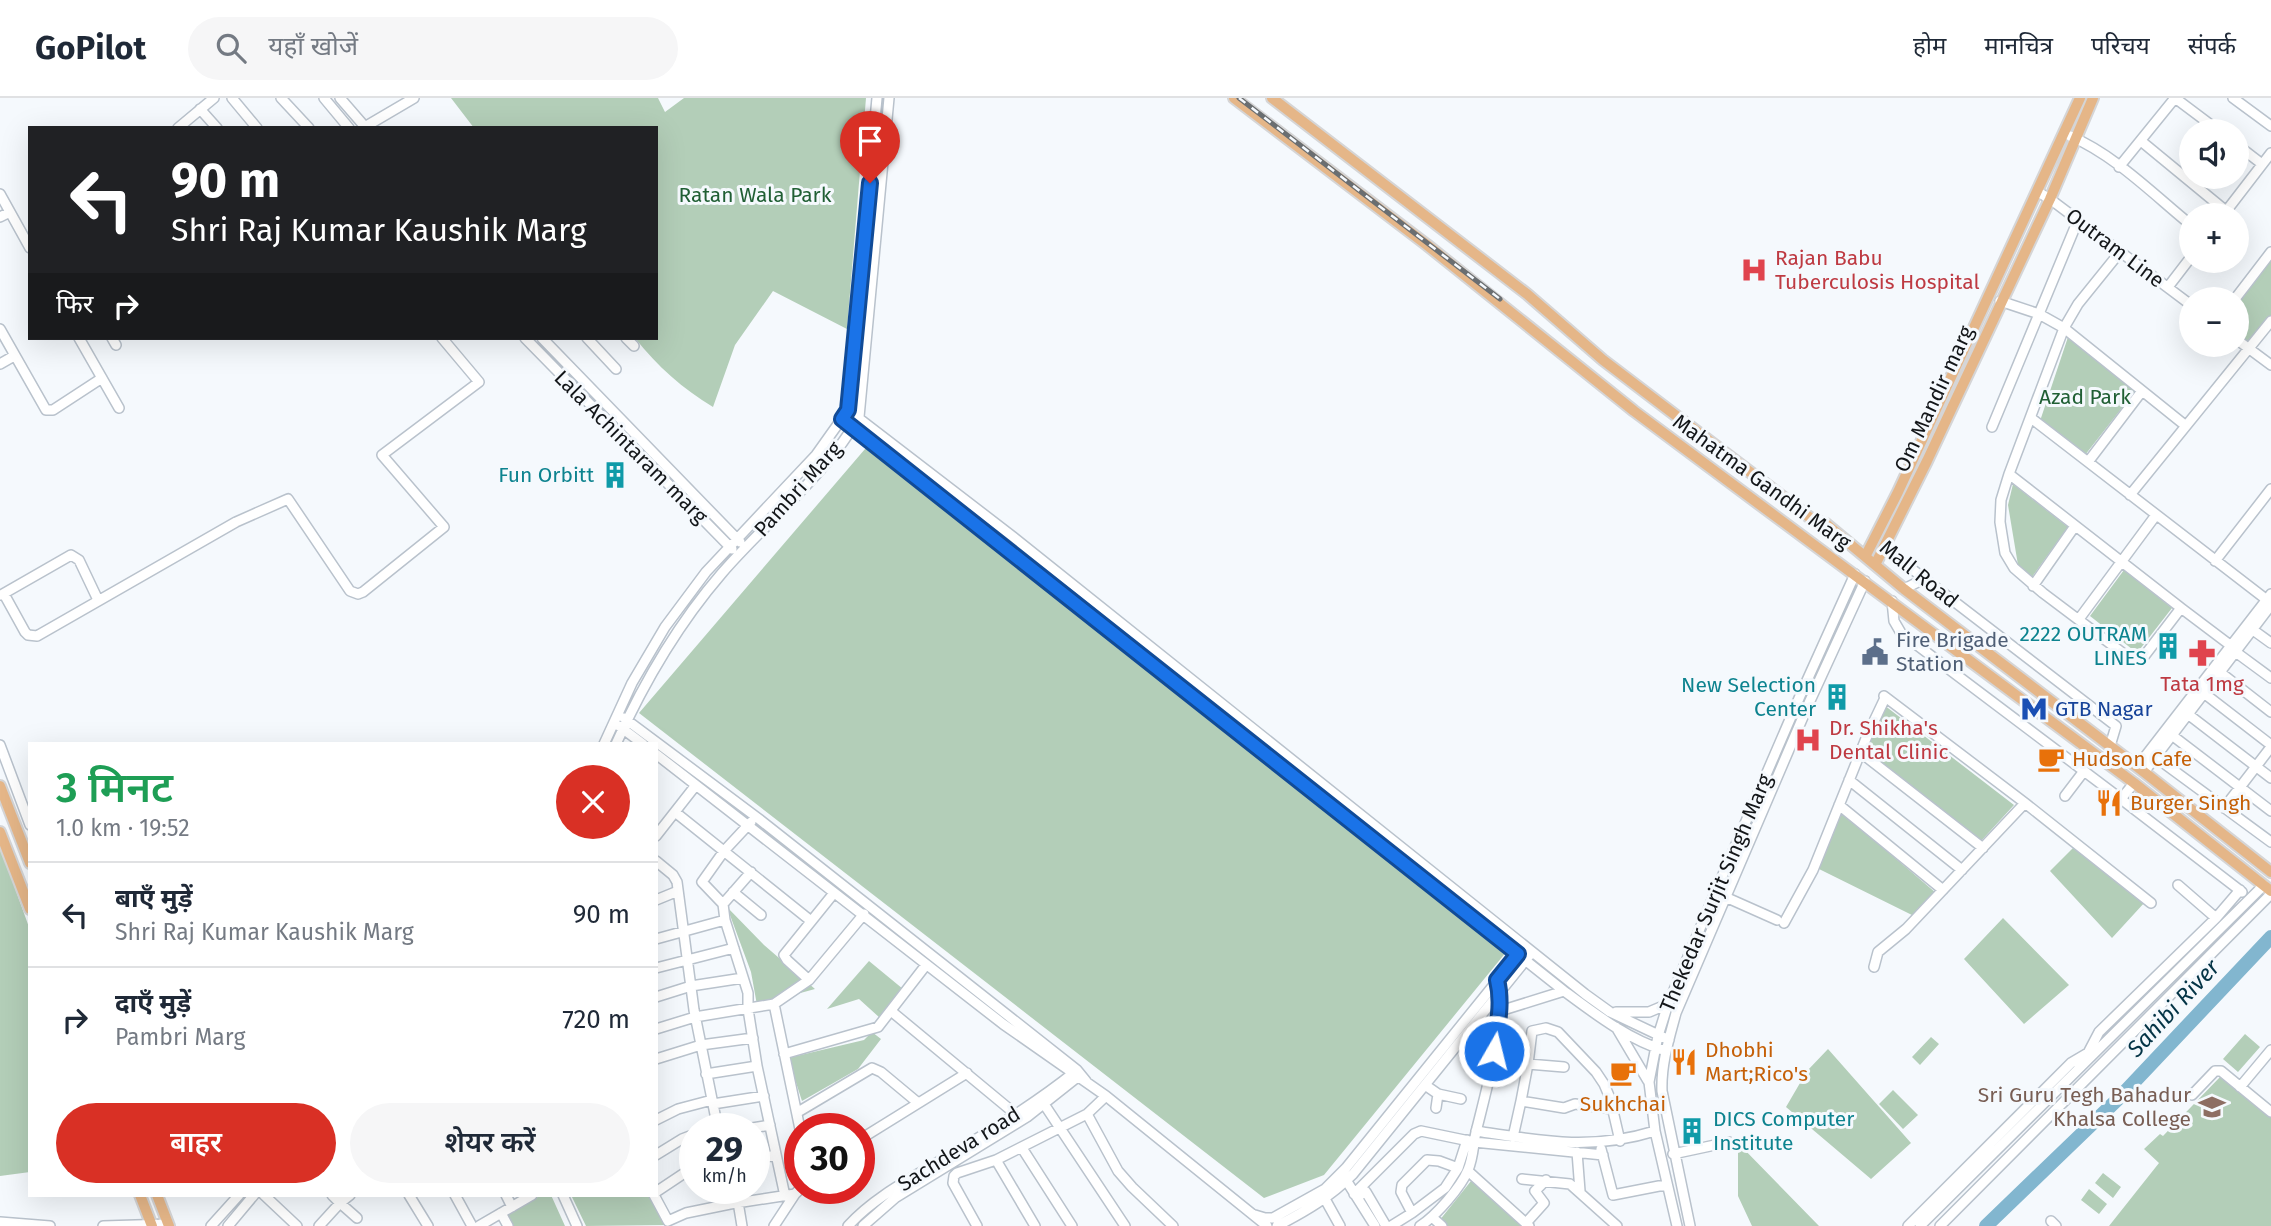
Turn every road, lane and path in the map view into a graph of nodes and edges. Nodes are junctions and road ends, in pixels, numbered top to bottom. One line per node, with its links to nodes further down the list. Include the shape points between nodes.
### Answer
1 (214, 98): 14 (street)
2 (232, 98): 18 (street)
3 (281, 98): 19 (street)
4 (324, 98): 20 (street)
5 (340, 98): 21 (street)
6 (414, 98): 22 (street)
7 (877, 98): 29 (street, Pambri Marg)
8 (888, 98): 30 (street, Pambri Marg)
9 (1234, 98): 64 (main road, Mahatma Gandhi Marg)
10 (1272, 98): 60 (main road, Mall Road, via 1527,294)
11 (2080, 98): 24 (main road, Om Mandir marg)
12 (2094, 98): 25 (main road, Om Mandir marg)
13 (2233, 98): 23 (street)
14 (200, 109): 16 (street); 17 (street)
15 (2203, 119): 26 (street, via 2175,98)
16 (180, 126)
17 (215, 126)
18 (255, 126)
19 (307, 126)
20 (347, 126)
21 (364, 126)
22 (367, 126)
23 (2271, 126)
24 (2065, 134): 25 (street); 33 (main road, Om Mandir marg)
25 (2077, 139): 32 (street); 35 (main road, Om Mandir marg)
26 (2141, 141): 32 (street); 36 (street)
27 (2271, 153): 31 (street)
28 (2249, 154): 31 (street)
29 (872, 158): 30 (street); 71 (street, Pambri Marg)
30 (883, 159): 72 (street, Pambri Marg)
31 (2262, 164): 37 (street)
32 (2119, 167): 39 (street)
33 (2038, 192): 35 (street, Outram Line); 88 (main road, Om Mandir marg)
34 (0, 194): 38 (street)
35 (2050, 199): 41 (street, Outram Line); 49 (main road, Om Mandir marg)
36 (2213, 203)
37 (2233, 203)
38 (10, 212): 40 (street); 42 (street)
39 (2179, 215)
40 (0, 217)
41 (2078, 220): 43 (street, Outram Line); 50 (street)
42 (28, 244)
43 (2120, 252): 47 (street, Outram Line); 52 (street)
44 (2271, 252): 46 (street)
45 (2179, 273): 47 (street)
46 (2244, 287)
47 (2168, 288): 48 (street, Outram Line)
48 (2179, 296)
49 (2000, 301): 50 (street); 92 (main road, Om Mandir marg)
50 (2039, 314): 52 (street); 75 (street)
51 (2271, 321): 62 (street)
52 (2064, 328): 69 (street); 73 (street)
53 (0, 329): 63 (street)
54 (80, 340): 68 (street)
55 (444, 340): 99 (street, via 479,382 382,455 444,527 363,592 350,591 288,499 236,522)
56 (528, 340): 85 (street, Lala Achintaram marg)
57 (543, 340): 84 (street, Lala Achintaram marg)
58 (589, 340): 67 (street)
59 (628, 340): 61 (street)
60 (1580, 341): 64 (main road); 88 (main road, Mall Road, via 1813,520 1826,524)
61 (634, 346)
62 (2250, 349): 66 (street); 76 (street)
63 (14, 356): 65 (street); 68 (street, via 49,411)
64 (1567, 358): 93 (main road, Mahatma Gandhi Marg)
65 (0, 364)
66 (2271, 365)
67 (616, 369)
68 (102, 378): 70 (street)
69 (2142, 391): 76 (street); 78 (street)
70 (119, 408)
71 (848, 410): 72 (street); 74 (street, Pambri Marg)
72 (859, 417): 77 (street, Pambri Marg); 98 (street)
73 (2031, 418): 78 (street); 79 (street)
74 (842, 419): 77 (street); 84 (street, Pambri Marg, via 816,455)
75 (1992, 426)
76 (2186, 426): 81 (street)
77 (853, 427): 86 (street, Pambri Marg, via 829,460); 102 (street)
78 (2088, 463): 81 (street)
79 (2009, 474): 83 (street); 95 (street, via 2001,539 2014,568)
80 (2271, 489): 90 (street)
81 (2130, 495): 82 (street)
82 (2156, 515): 90 (street); 91 (street)
83 (2075, 526): 91 (street); 95 (street)
84 (737, 539): 85 (street, Pambri Marg); 86 (street, Lala Achintaram marg)
85 (729, 547): 87 (street, Lala Achintaram marg); 113 (street, Pambri Marg, via 665,627)
86 (745, 547): 87 (street, Pambri Marg)
87 (738, 555): 114 (street, Pambri Marg, via 676,633)
88 (1866, 555): 92 (main road, Mall Road)
89 (1895, 556): 94 (street)
90 (2215, 561): 101 (street)
91 (2122, 562): 103 (street); 104 (street)
92 (1876, 563): 96 (main road, Mall Road)
93 (1860, 578): 100 (main road, Mahatma Gandhi Marg); 164 (street, Thekedar Surjit Singh Marg, via 1825,637); 167 (street, Thekedar Surjit Singh Marg)
94 (1924, 579): 96 (street); 122 (street, via 2116,726)
95 (2033, 586): 104 (street)
96 (1904, 589): 122 (main road, Mall Road)
97 (2, 595): 99 (street, via 33,637); 99 (street, via 71,555 79,560)
98 (1087, 596): 102 (street); 128 (street)
99 (99, 600)
100 (1892, 601): 130 (street, via 1901,633); 134 (main road, Mahatma Gandhi Marg)
101 (2270, 603): 105 (street); 107 (street)
102 (1078, 607): 132 (street)
103 (2181, 608): 104 (street, via 2147,655 2137,660); 107 (street)
104 (2079, 619)
105 (2253, 630): 106 (street); 107 (street)
106 (2271, 643)
107 (2233, 649): 108 (street); 109 (street); 125 (street)
108 (2221, 673): 110 (street); 111 (street)
109 (2271, 678)
110 (2206, 694): 112 (street); 121 (street)
111 (2271, 712)
112 (2189, 715): 115 (street); 127 (street)
113 (616, 717): 114 (street); 116 (street, Pambri Marg)
114 (625, 724): 117 (street, Pambri Marg); 118 (street); 119 (street)
115 (2173, 736): 125 (street); 137 (street)
116 (605, 742)
117 (617, 742)
118 (641, 742)
119 (650, 742)
120 (0, 745): 146 (street)
121 (2271, 746): 127 (street)
122 (2110, 747): 129 (main road, Mall Road)
123 (658, 748): 145 (street)
124 (1860, 752): 133 (street); 140 (street, via 1885,697); 151 (street)
125 (2152, 755): 129 (street); 142 (street)
126 (658, 756): 135 (street)
127 (2256, 767): 131 (street); 137 (street)
128 (1304, 769): 132 (street); 181 (street)
129 (2141, 769): 157 (main road, Mall Road)
130 (2084, 771): 138 (street); 139 (street)
131 (2270, 776)
132 (1296, 779): 181 (street)
133 (1849, 779): 141 (street); 155 (street)
134 (2134, 783): 139 (street); 161 (main road, Mahatma Gandhi Marg)
135 (696, 785): 143 (street); 147 (street)
136 (0, 786): 153 (main road)
137 (2240, 787): 142 (street); 144 (street)
138 (2065, 796)
139 (2121, 799): 160 (street)
140 (2025, 803): 151 (street); 170 (street)
141 (1839, 805): 159 (street); 167 (street, via 1813,870 1781,922)
142 (2224, 807): 150 (street)
143 (675, 811): 149 (street); 152 (street)
144 (2271, 811)
145 (755, 817): 147 (street); 172 (street)
146 (28, 820)
147 (748, 825): 152 (street); 166 (street)
148 (0, 832): 165 (main road)
149 (658, 833)
150 (2271, 842)
151 (1983, 848): 155 (street)
152 (724, 850): 156 (street); 171 (street, via 702,882)
153 (28, 858)
154 (658, 863): 162 (street, via 676,878)
155 (1962, 870): 159 (street)
156 (751, 872): 163 (street); 177 (street)
157 (2271, 872)
158 (2178, 885): 175 (street)
159 (1943, 890): 185 (street, via 1878,952)
160 (2240, 890): 168 (street); 175 (street)
161 (2269, 890): 168 (street); 244 (street)
162 (678, 891): 169 (street); 178 (street)
163 (733, 892): 171 (street); 173 (street)
164 (1715, 892): 167 (street); 194 (street, Thekedar Surjit Singh Marg)
165 (27, 893)
166 (834, 893): 174 (street); 177 (street)
167 (1726, 897): 204 (street, Thekedar Surjit Singh Marg)
168 (2251, 898): 211 (street)
169 (658, 899)
170 (2151, 903)
171 (723, 904): 176 (street)
172 (870, 907): 174 (street); 219 (street)
173 (761, 915)
174 (863, 916): 183 (street); 187 (street)
175 (2216, 918): 211 (street, via 2099,1032)
176 (725, 920): 178 (street); 180 (street)
177 (811, 921): 187 (street, via 784,955)
178 (682, 932): 179 (street); 182 (street)
179 (658, 938)
180 (734, 948): 182 (street); 186 (street)
181 (1525, 953): 188 (street); 190 (street); 191 (street); 198 (street)
182 (688, 959): 184 (street); 189 (street)
183 (926, 965): 196 (street); 219 (street)
184 (658, 967)
185 (1874, 967)
186 (743, 978): 189 (street); 195 (street)
187 (809, 979): 193 (street)
188 (1497, 980): 191 (street); 296 (street, via 1332,1182 1277,1216)
189 (691, 986): 192 (street); 199 (street)
190 (1564, 991): 197 (street); 200 (street)
191 (1500, 992): 197 (street); 221 (street)
192 (658, 996)
193 (774, 1004): 195 (street); 210 (street)
194 (1668, 1004): 198 (street, via 1649,1012); 202 (street, Thekedar Surjit Singh Marg)
195 (748, 1009): 199 (street); 203 (street)
196 (891, 1011): 210 (street, via 869,1031); 217 (street)
197 (1500, 1011): 208 (street)
198 (1610, 1012): 202 (street)
199 (695, 1017): 201 (street); 205 (street)
200 (1615, 1026): 206 (street); 220 (street)
201 (658, 1028)
202 (1658, 1036): 204 (street); 206 (street, Thekedar Surjit Singh Marg)
203 (753, 1038): 205 (street); 215 (street)
204 (1669, 1040): 209 (street, Thekedar Surjit Singh Marg)
205 (701, 1045): 212 (street); 218 (street)
206 (1655, 1048): 209 (street); 220 (street, Thekedar Surjit Singh Marg)
207 (2271, 1050): 222 (street)
208 (1494, 1051): 213 (street, via 1517,1054); 214 (street)
209 (1666, 1051): 259 (street, Thekedar Surjit Singh Marg, via 1662,1091)
210 (784, 1054): 235 (street)
211 (2090, 1055): 234 (street, via 2071,1063); 241 (street)
212 (658, 1058)
213 (1528, 1063): 214 (street, via 1516,1068); 216 (street); 228 (street); 233 (street, via 1532,1031 1546,1028 1558,1032 1604,1084)
214 (1492, 1064): 247 (street)
215 (757, 1066): 218 (street); 225 (street)
216 (1564, 1067)
217 (967, 1073): 230 (street); 240 (street)
218 (706, 1074): 229 (street)
219 (1079, 1076): 226 (street); 231 (street, Sachdeva road); 240 (street, Sachdeva road)
220 (1649, 1082): 248 (street, Thekedar Surjit Singh Marg)
221 (1425, 1085): 223 (street); 270 (street)
222 (2240, 1087): 224 (street, via 2218,1070); 236 (street)
223 (1438, 1094): 227 (street); 232 (street)
224 (2192, 1095)
225 (764, 1096): 229 (street); 238 (street)
226 (1106, 1096): 239 (street); 296 (street)
227 (1461, 1099)
228 (1521, 1101): 233 (street); 249 (street)
229 (713, 1102): 237 (street); 242 (street, via 678,1109)
230 (916, 1102): 235 (street, via 872,1068); 245 (street)
231 (1044, 1104): 240 (street, Sachdeva road); 246 (street)
232 (1436, 1108)
233 (1612, 1109): 252 (street)
234 (2024, 1110): 241 (street); 335 (street)
235 (798, 1112)
236 (2271, 1112)
237 (715, 1113)
238 (768, 1113)
239 (1087, 1114): 246 (street); 323 (street, via 1118,1171)
240 (1019, 1117): 263 (street, Sachdeva road); 317 (street, Sachdeva road, via 900,1185)
241 (2032, 1118): 244 (street); 336 (street)
242 (658, 1119)
243 (770, 1125): 260 (street)
244 (2039, 1125): 337 (street)
245 (875, 1129)
246 (1059, 1129): 255 (street); 322 (street)
247 (1476, 1130): 249 (street); 251 (street)
248 (1655, 1131): 252 (street); 271 (street, Thekedar Surjit Singh Marg)
249 (1513, 1137): 254 (street)
250 (679, 1141): 257 (street)
251 (1471, 1141): 256 (street); 264 (street); 274 (street, via 1418,1132)
252 (1620, 1141): 254 (street)
253 (1729, 1142): 259 (street)
254 (1600, 1144): 258 (street)
255 (1022, 1148): 262 (street); 321 (street)
256 (1577, 1152): 258 (street); 272 (street)
257 (658, 1154)
258 (1602, 1154): 271 (street, via 1614,1195)
259 (1674, 1154): 334 (street, Thekedar Surjit Singh Marg)
260 (776, 1155): 261 (street); 265 (street)
261 (770, 1156)
262 (996, 1160): 268 (street, via 957,1173); 320 (street)
263 (945, 1168): 268 (street); 318 (street, Sachdeva road, via 895,1198)
264 (1463, 1170): 294 (street); 294 (street, via 1430,1160 1417,1170 1400,1188); 297 (street); 304 (street)
265 (784, 1173)
266 (679, 1177): 273 (street)
267 (1522, 1179): 269 (street)
268 (953, 1180): 319 (street)
269 (1546, 1180): 272 (street, via 1570,1184); 304 (street, via 1535,1191 1544,1203)
270 (1346, 1181): 274 (street); 287 (street)
271 (1667, 1186): 333 (street, Thekedar Surjit Singh Marg)
272 (1580, 1191): 331 (street)
273 (658, 1192)
274 (1355, 1195): 327 (street); 328 (street, via 1366,1192)
275 (141, 1197): 301 (main road)
276 (158, 1197): 302 (main road)
277 (246, 1197): 307 (street); 308 (street)
278 (266, 1197): 303 (street)
279 (334, 1197): 288 (street)
280 (348, 1197): 288 (street)
281 (410, 1197): 310 (street)
282 (456, 1197): 311 (street)
283 (507, 1197): 292 (street)
284 (529, 1197): 292 (street)
285 (564, 1197): 314 (street)
286 (656, 1197): 300 (street)
287 (1325, 1199): 299 (street); 326 (street)
288 (340, 1203): 295 (street); 309 (street)
289 (729, 1204): 300 (street, via 686,1213)
290 (734, 1204): 315 (street)
291 (787, 1204): 316 (street)
292 (512, 1207): 293 (street)
293 (501, 1213): 312 (street); 313 (street)
294 (1412, 1213): 328 (street)
295 (357, 1218)
296 (1255, 1218): 324 (street)
297 (1433, 1218): 329 (street); 330 (street)
298 (0, 1222): 305 (street)
299 (1296, 1222): 325 (street)
300 (665, 1223)
301 (151, 1225): 302 (street); 306 (street)
302 (169, 1225)
303 (293, 1225)
304 (1528, 1225)
305 (50, 1226)
306 (103, 1226)
307 (211, 1226)
308 (228, 1226)
309 (320, 1226)
310 (428, 1226)
311 (472, 1226)
312 (479, 1226)
313 (508, 1226)
314 (577, 1226)
315 (742, 1226)
316 (774, 1226)
317 (848, 1226)
318 (863, 1226)
319 (977, 1226)
320 (1035, 1226)
321 (1072, 1226)
322 (1125, 1226)
323 (1173, 1226)
324 (1267, 1226)
325 (1278, 1226)
326 (1340, 1226)
327 (1374, 1226)
328 (1389, 1226)
329 (1420, 1226)
330 (1442, 1226)
331 (1619, 1226): 332 (street)
332 (1627, 1226)
333 (1677, 1226)
334 (1690, 1226)
335 (1908, 1226)
336 (1920, 1226)
337 (1940, 1226)

